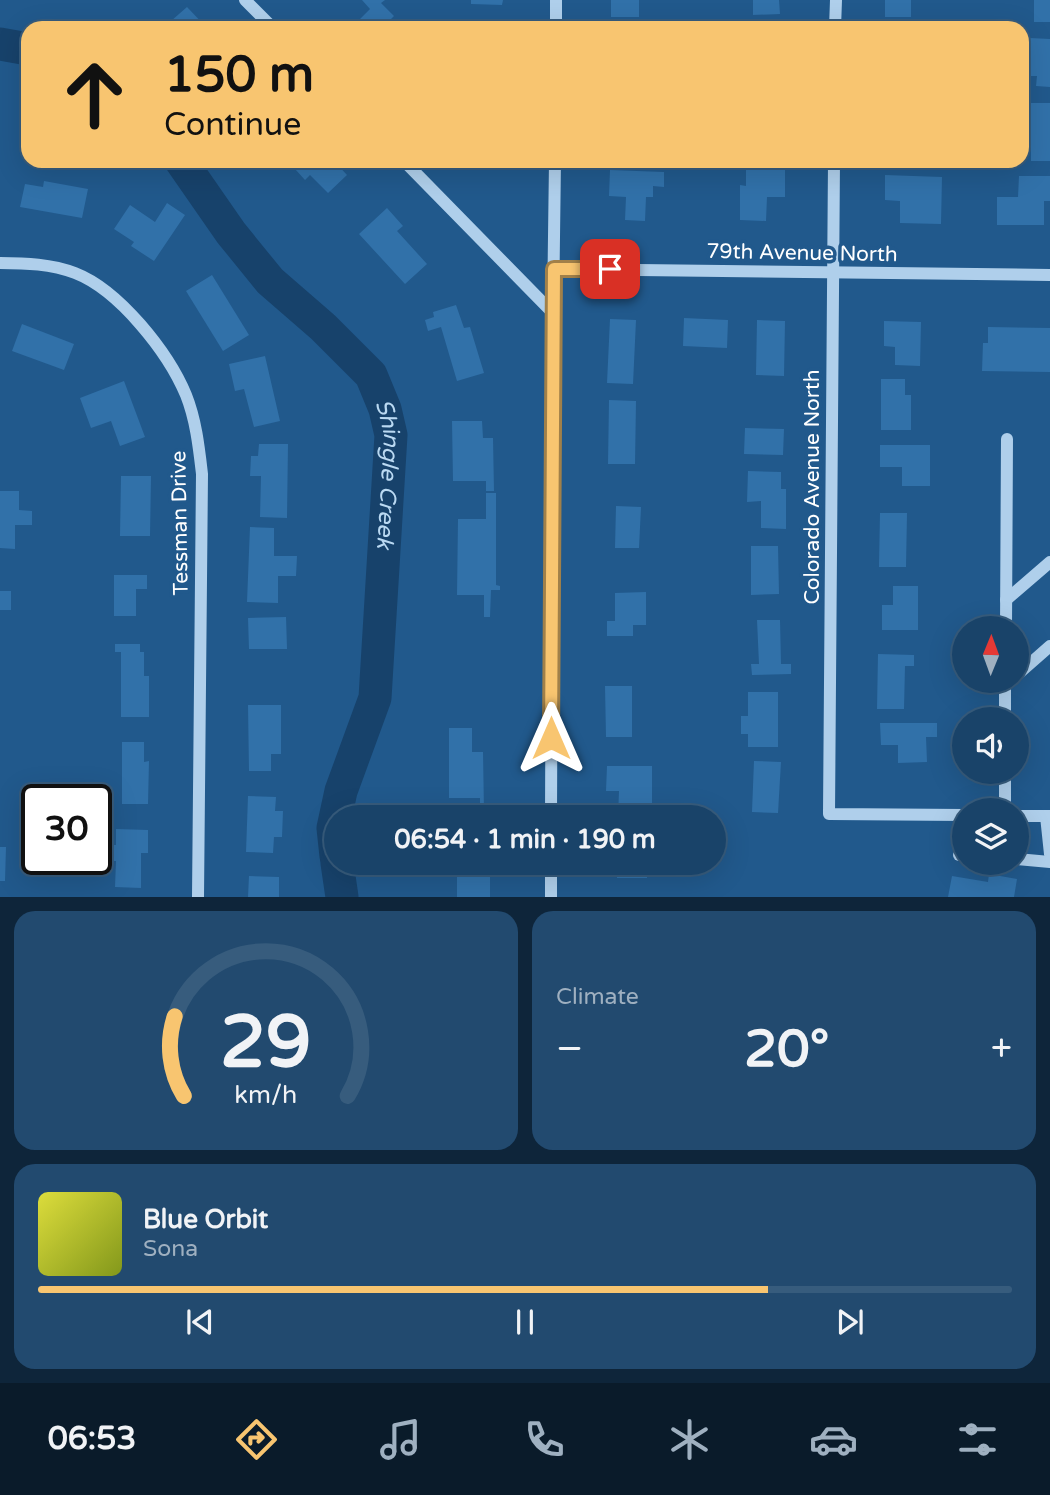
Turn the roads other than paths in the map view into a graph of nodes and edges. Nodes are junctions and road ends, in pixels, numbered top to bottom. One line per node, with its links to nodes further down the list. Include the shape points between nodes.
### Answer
1 (245, 0): 4 (street)
2 (556, 0): 5 (street)
3 (836, 0): 6 (street)
4 (266, 21)
5 (556, 21)
6 (835, 21)
7 (411, 168): 14 (street)
8 (555, 168): 11 (street)
9 (834, 168): 12 (street, Colorado Avenue North)
10 (0, 263): 29 (street, Tessman Drive, via 46,265 77,273 102,288 143,327 186,395 202,474)
11 (554, 269): 12 (street, 79th Avenue North); 14 (street)
12 (833, 272): 13 (street, 79th Avenue North); 22 (street, Colorado Avenue North, via 829,814)
13 (1050, 275)
14 (553, 313): 21 (street)
15 (1007, 439): 17 (street)
16 (1050, 562): 17 (street)
17 (1006, 600): 18 (street)
18 (1006, 616)
19 (1050, 646): 20 (street)
20 (1029, 664)
21 (551, 805)
22 (952, 815)
23 (1029, 816): 24 (street)
24 (1048, 816): 25 (street)
25 (1050, 855)
26 (1029, 860): 27 (street)
27 (1050, 862)
28 (551, 875): 30 (street)
29 (198, 897)
30 (551, 897)

